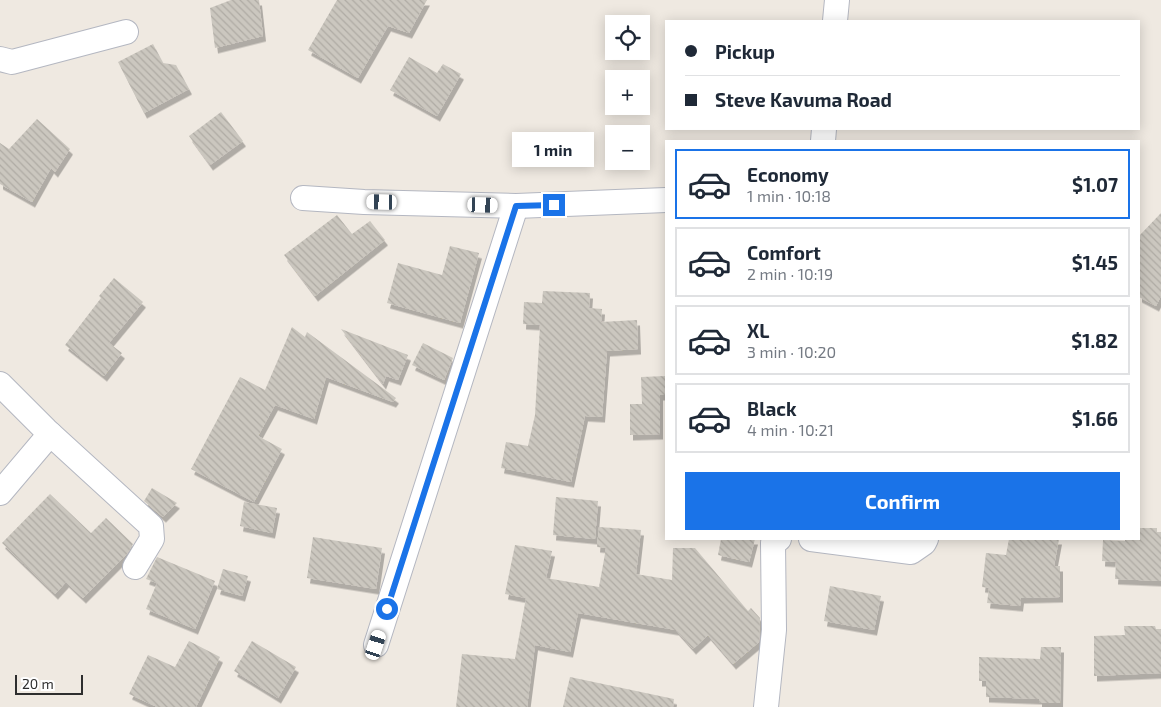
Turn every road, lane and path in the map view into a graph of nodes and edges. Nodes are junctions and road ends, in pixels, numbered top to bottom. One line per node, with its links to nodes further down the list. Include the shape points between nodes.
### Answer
1 (837, 0): 2 (street)
2 (834, 20)
3 (126, 32): 4 (street, via 12,62)
4 (0, 59)
5 (303, 198): 7 (street)
6 (665, 200): 7 (street)
7 (516, 206): 15 (street)
8 (0, 384): 9 (street)
9 (50, 434): 10 (street); 14 (street, via 150,526 152,539)
10 (0, 493)
11 (778, 540): 16 (street, via 773,543 774,630)
12 (819, 540): 13 (street, via 911,552)
13 (926, 540)
14 (135, 567)
15 (376, 645)
16 (766, 707)

